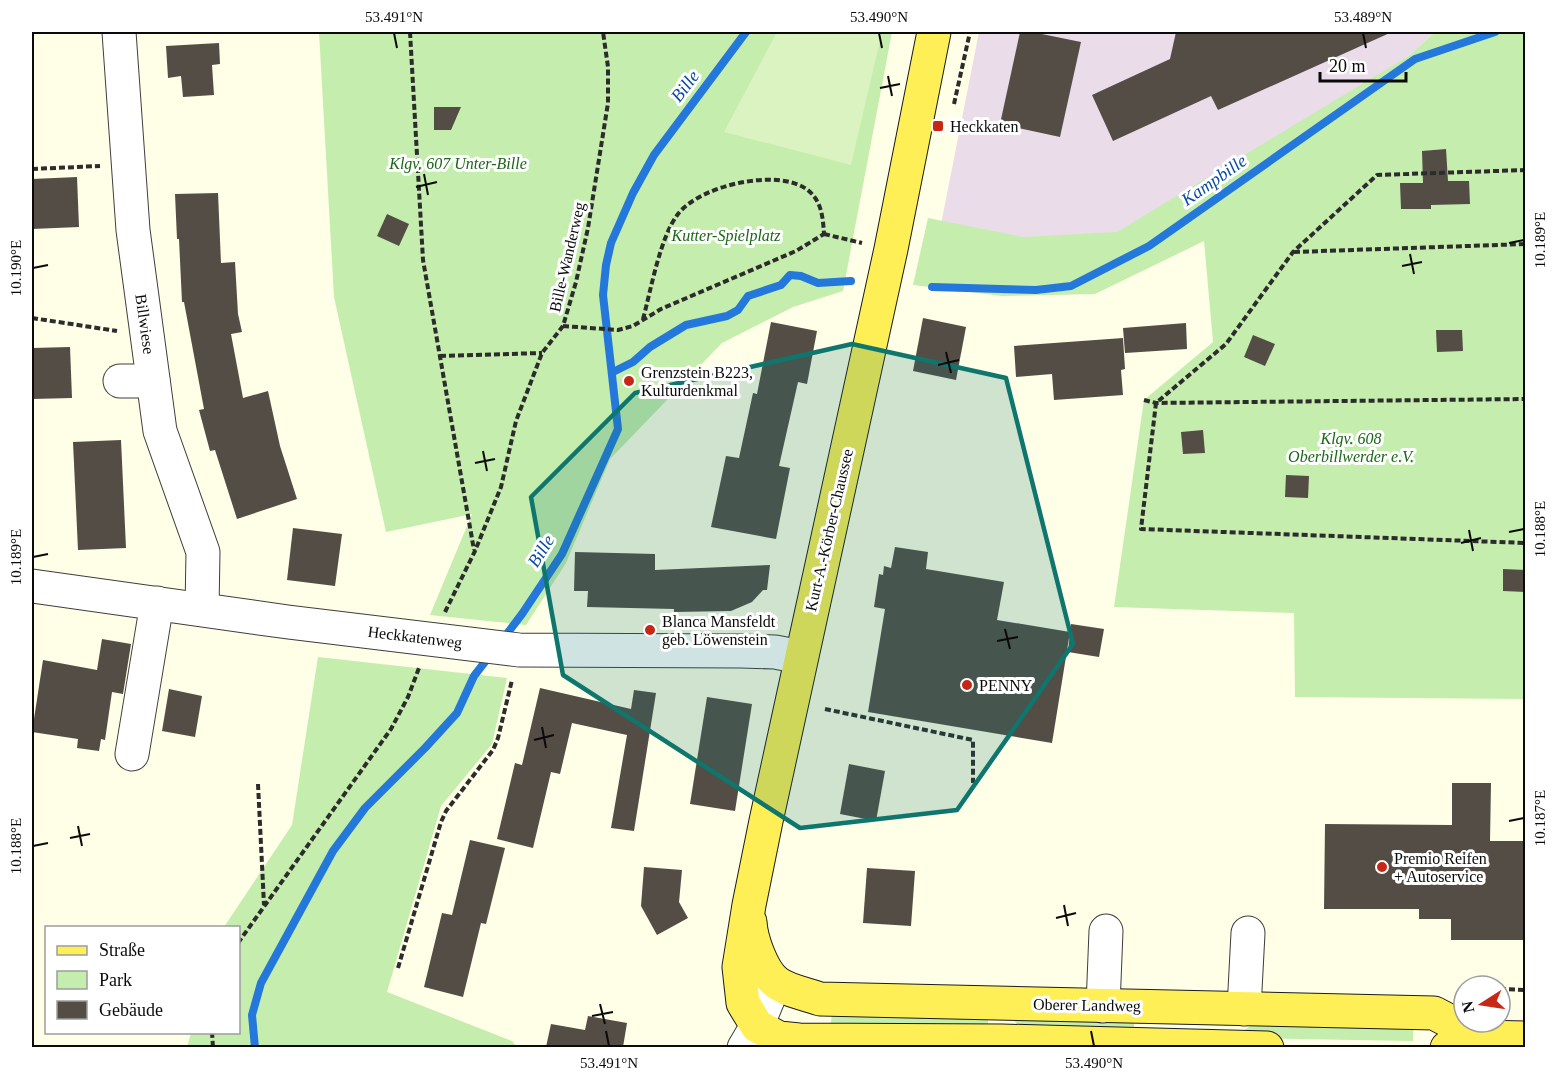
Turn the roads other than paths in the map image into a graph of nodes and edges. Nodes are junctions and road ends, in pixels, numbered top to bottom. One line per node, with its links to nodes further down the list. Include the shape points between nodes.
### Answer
1 (119, 32): 4 (street, Billwiese, via 133,230)
2 (934, 32): 8 (main road, Kurt-A.-Körber-Chaussee, via 891,249)
3 (120, 381): 4 (street)
4 (153, 381): 7 (street, Billwiese, via 160,430 203,552)
5 (32, 586): 6 (street, Heckkatenweg)
6 (157, 603): 7 (street, Heckkatenweg); 9 (street)
7 (202, 609): 8 (street, Heckkatenweg, via 519,650 741,651)
8 (801, 657): 10 (main road, Kurt-A.-Körber-Chaussee)
9 (132, 754)
10 (749, 905): 13 (main road, via 756,947); 17 (main road, Kurt-A.-Körber-Chaussee, via 740,968)
11 (1106, 931): 15 (street)
12 (1248, 933): 16 (street)
13 (775, 982): 14 (main road, Oberer Landweg, via 820,999); 17 (street)
14 (1027, 1004): 15 (main road, Oberer Landweg); 18 (main road, via 1006,1019)
15 (1103, 1006): 16 (main road, Oberer Landweg)
16 (1245, 1009): 20 (main road, Oberer Landweg, via 1434,1013); 21 (main road)
17 (750, 1037): 18 (main road)
18 (1002, 1041): 21 (main road)
19 (1522, 1041): 20 (main road, Oberer Landweg)
20 (1480, 1042): 23 (main road, Oberer Landweg)
21 (1222, 1047): 22 (main road)
22 (1267, 1047)
23 (1447, 1047)

